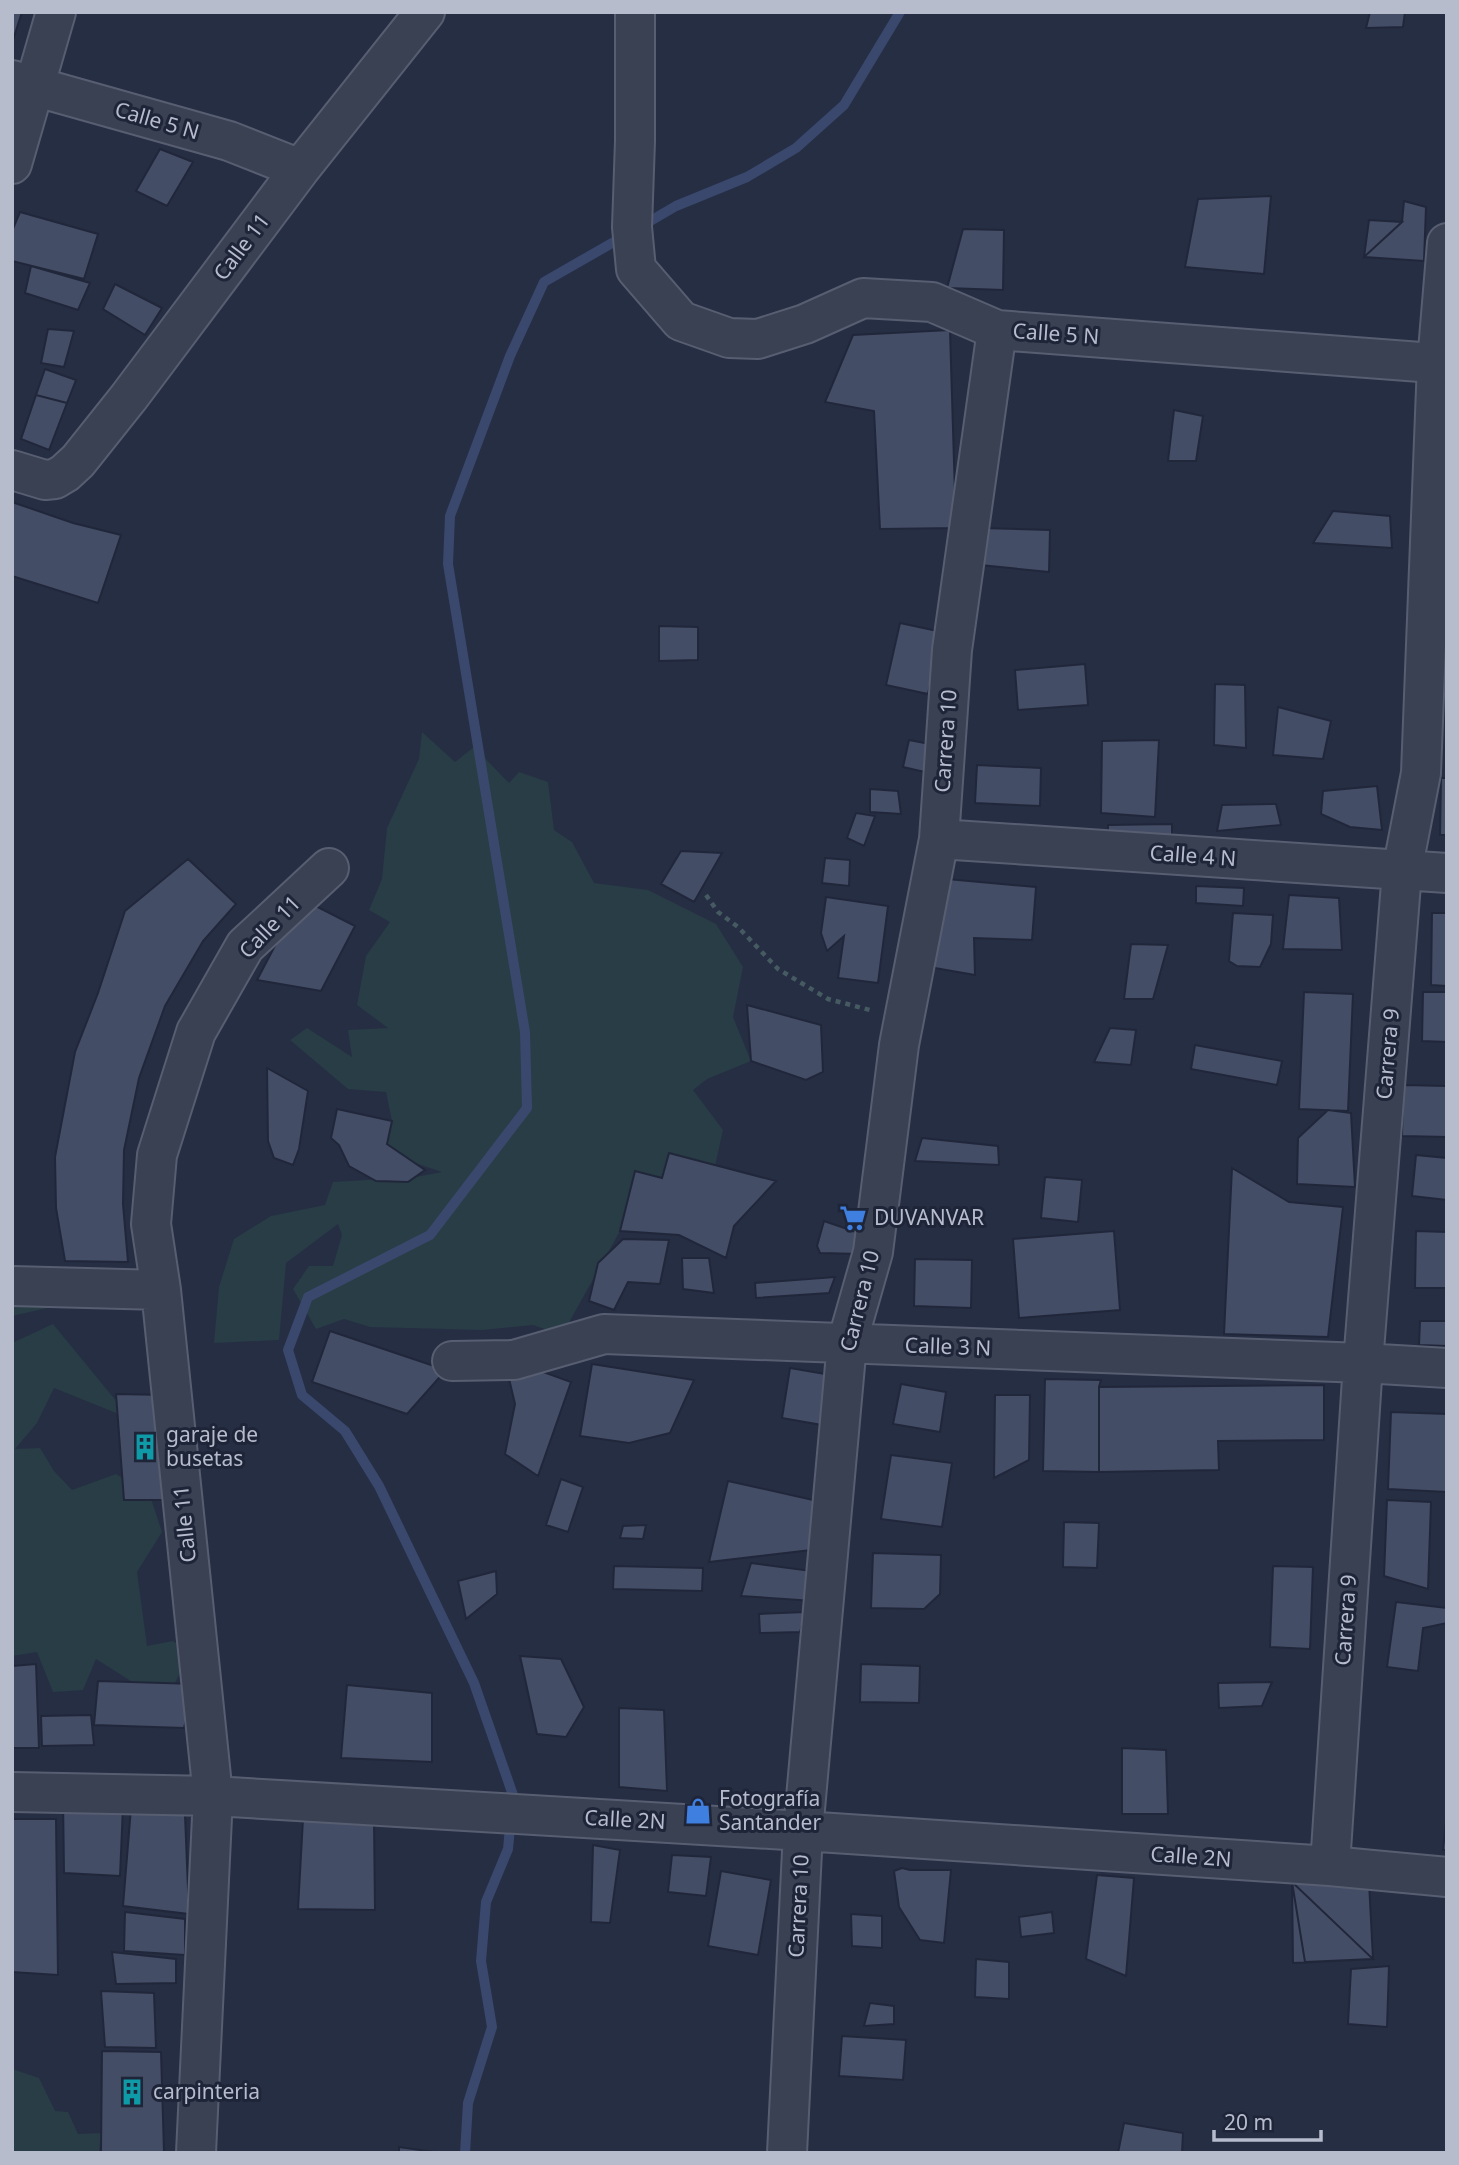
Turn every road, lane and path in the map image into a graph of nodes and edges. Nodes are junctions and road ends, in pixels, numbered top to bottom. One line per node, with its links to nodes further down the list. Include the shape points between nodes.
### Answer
1 (56, 12): 4 (street)
2 (425, 12): 6 (street, Calle 11)
3 (636, 26): 8 (street, Calle 5 N, via 632,227 636,270 681,321 729,338 758,339 863,298 932,302)
4 (24, 83): 5 (street); 6 (street, Calle 5 N, via 229,142)
5 (12, 164)
6 (300, 169): 10 (street, Calle 11, via 78,461 55,479)
7 (1447, 243): 9 (street, Carrera 9)
8 (997, 330): 9 (street, Calle 5 N); 11 (street, Carrera 10, via 952,650)
9 (1442, 363): 13 (street, Carrera 9, via 1421,773)
10 (12, 470)
11 (939, 839): 13 (street, Calle 4 N); 16 (street, Carrera 10)
12 (329, 869): 18 (street, Calle 11, via 245,946 196,1032 157,1155 152,1224)
13 (1402, 871): 14 (street, Calle 4 N); 21 (street, Carrera 9)
14 (1447, 873)
15 (706, 895): 16 (path, via 778,969 828,999 875,1011)
16 (899, 1045): 19 (street, Carrera 10, via 873,1252)
17 (12, 1286): 18 (street)
18 (161, 1290): 24 (street, Calle 11)
19 (847, 1343): 20 (street, Calle 3 N, via 604,1334 514,1360); 21 (street, Calle 3 N); 25 (street, Carrera 10)
20 (452, 1361)
21 (1363, 1363): 22 (street, Calle 3 N); 26 (street, Carrera 9)
22 (1447, 1368)
23 (12, 1792): 24 (street, Calle 2N)
24 (213, 1796): 25 (street, Calle 2N); 28 (street, Calle 11)
25 (803, 1831): 26 (street, Calle 2N); 29 (street, Carrera 10)
26 (1330, 1866): 27 (street, Calle 2N)
27 (1447, 1877)
28 (197, 2153)
29 (787, 2153)

